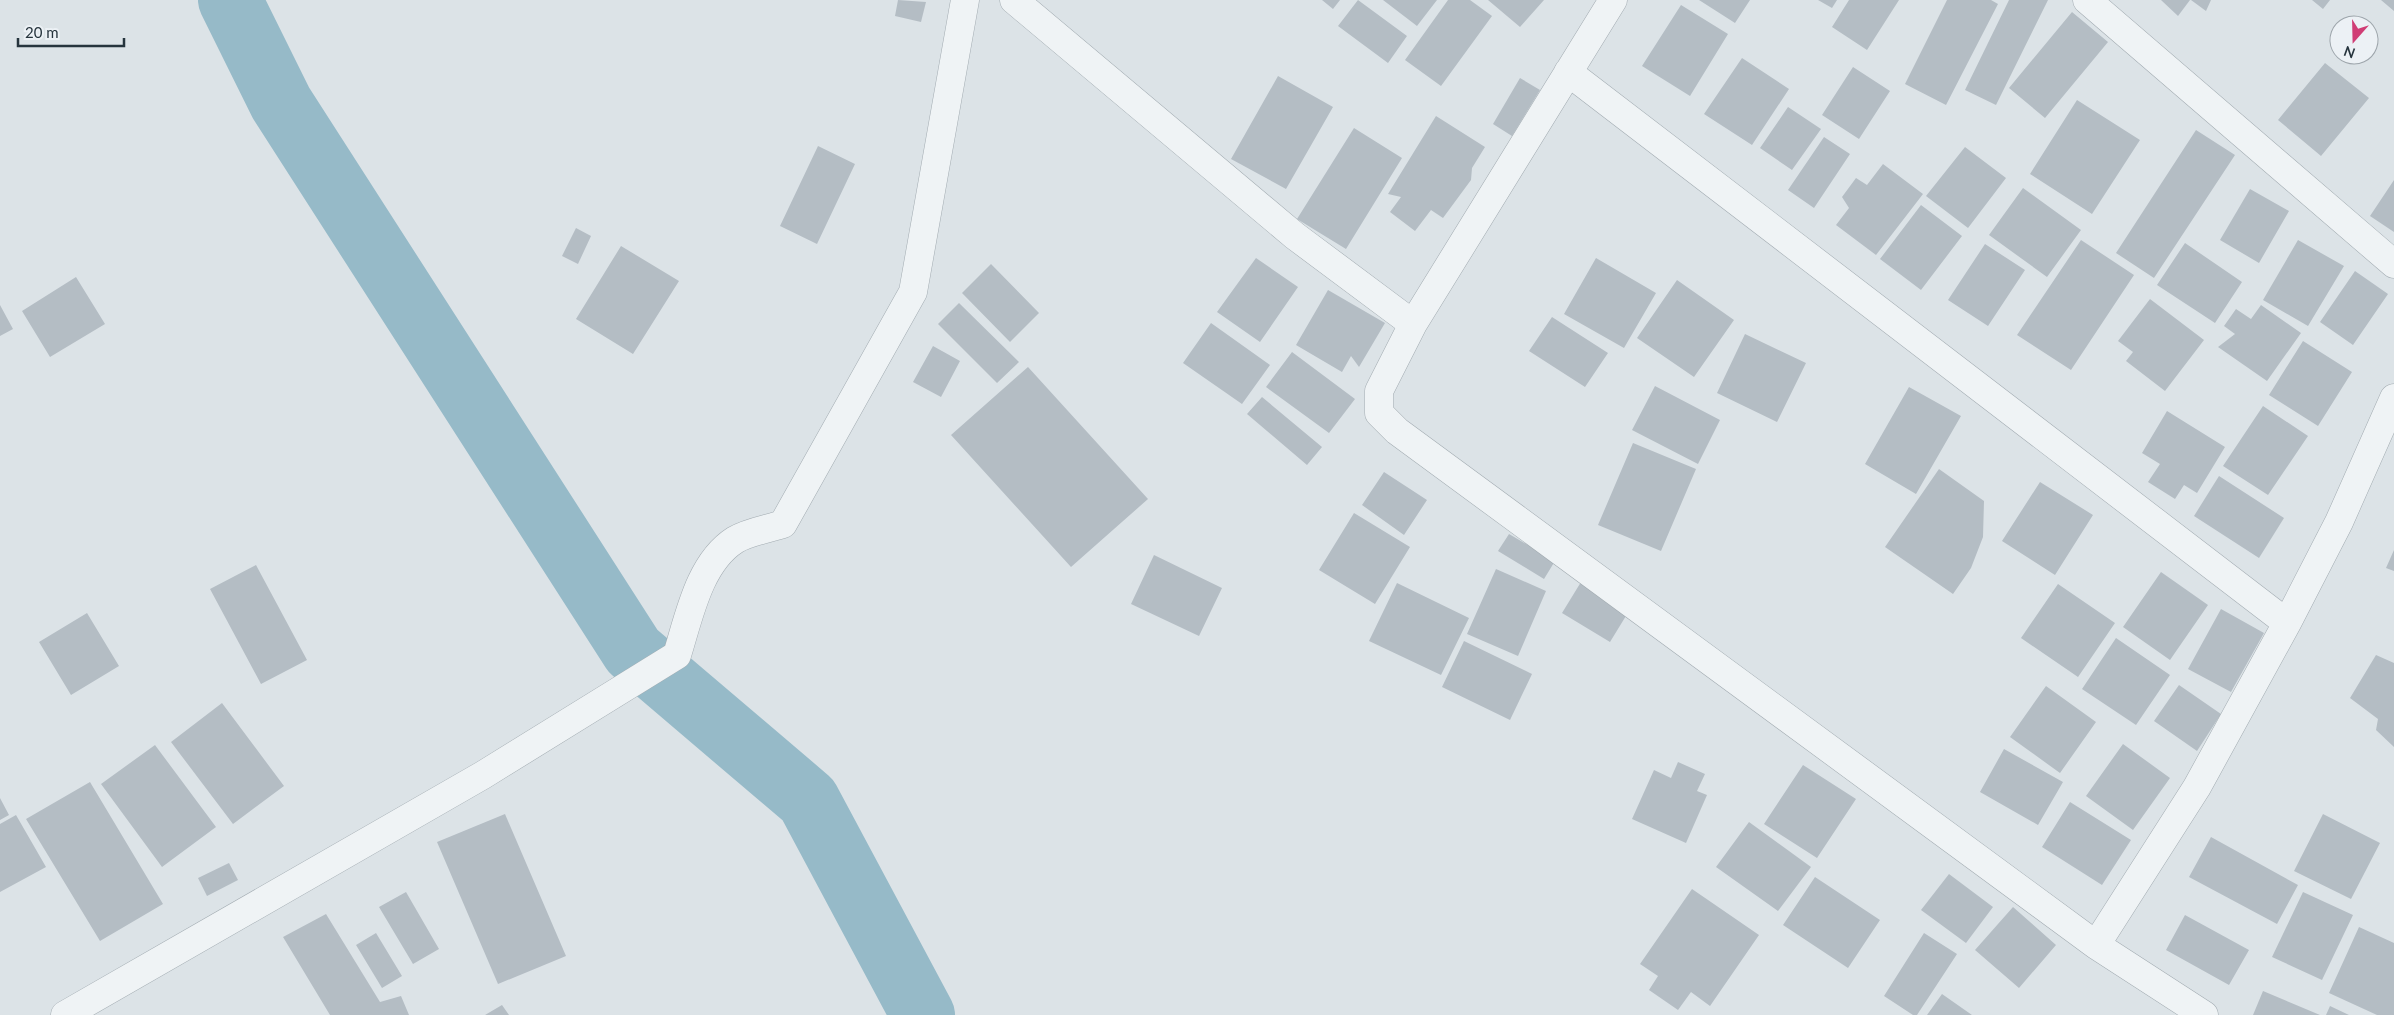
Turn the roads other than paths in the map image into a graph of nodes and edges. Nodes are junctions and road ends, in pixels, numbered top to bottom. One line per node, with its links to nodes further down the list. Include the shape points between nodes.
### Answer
1 (965, 0): 11 (street, via 913,292 782,524 735,540 708,567 677,655 483,775)
2 (1014, 0): 7 (street, via 1295,236)
3 (2087, 0): 6 (street)
4 (1608, 2): 5 (street)
5 (1568, 72): 7 (street); 9 (street)
6 (2394, 264)
7 (1413, 324): 10 (street, via 1379,391 1378,413 1391,425)
8 (2394, 398): 9 (street, via 2339,522)
9 (2287, 623): 10 (street, via 2197,787)
10 (2096, 945): 12 (street)
11 (65, 1015)
12 (2204, 1015)

